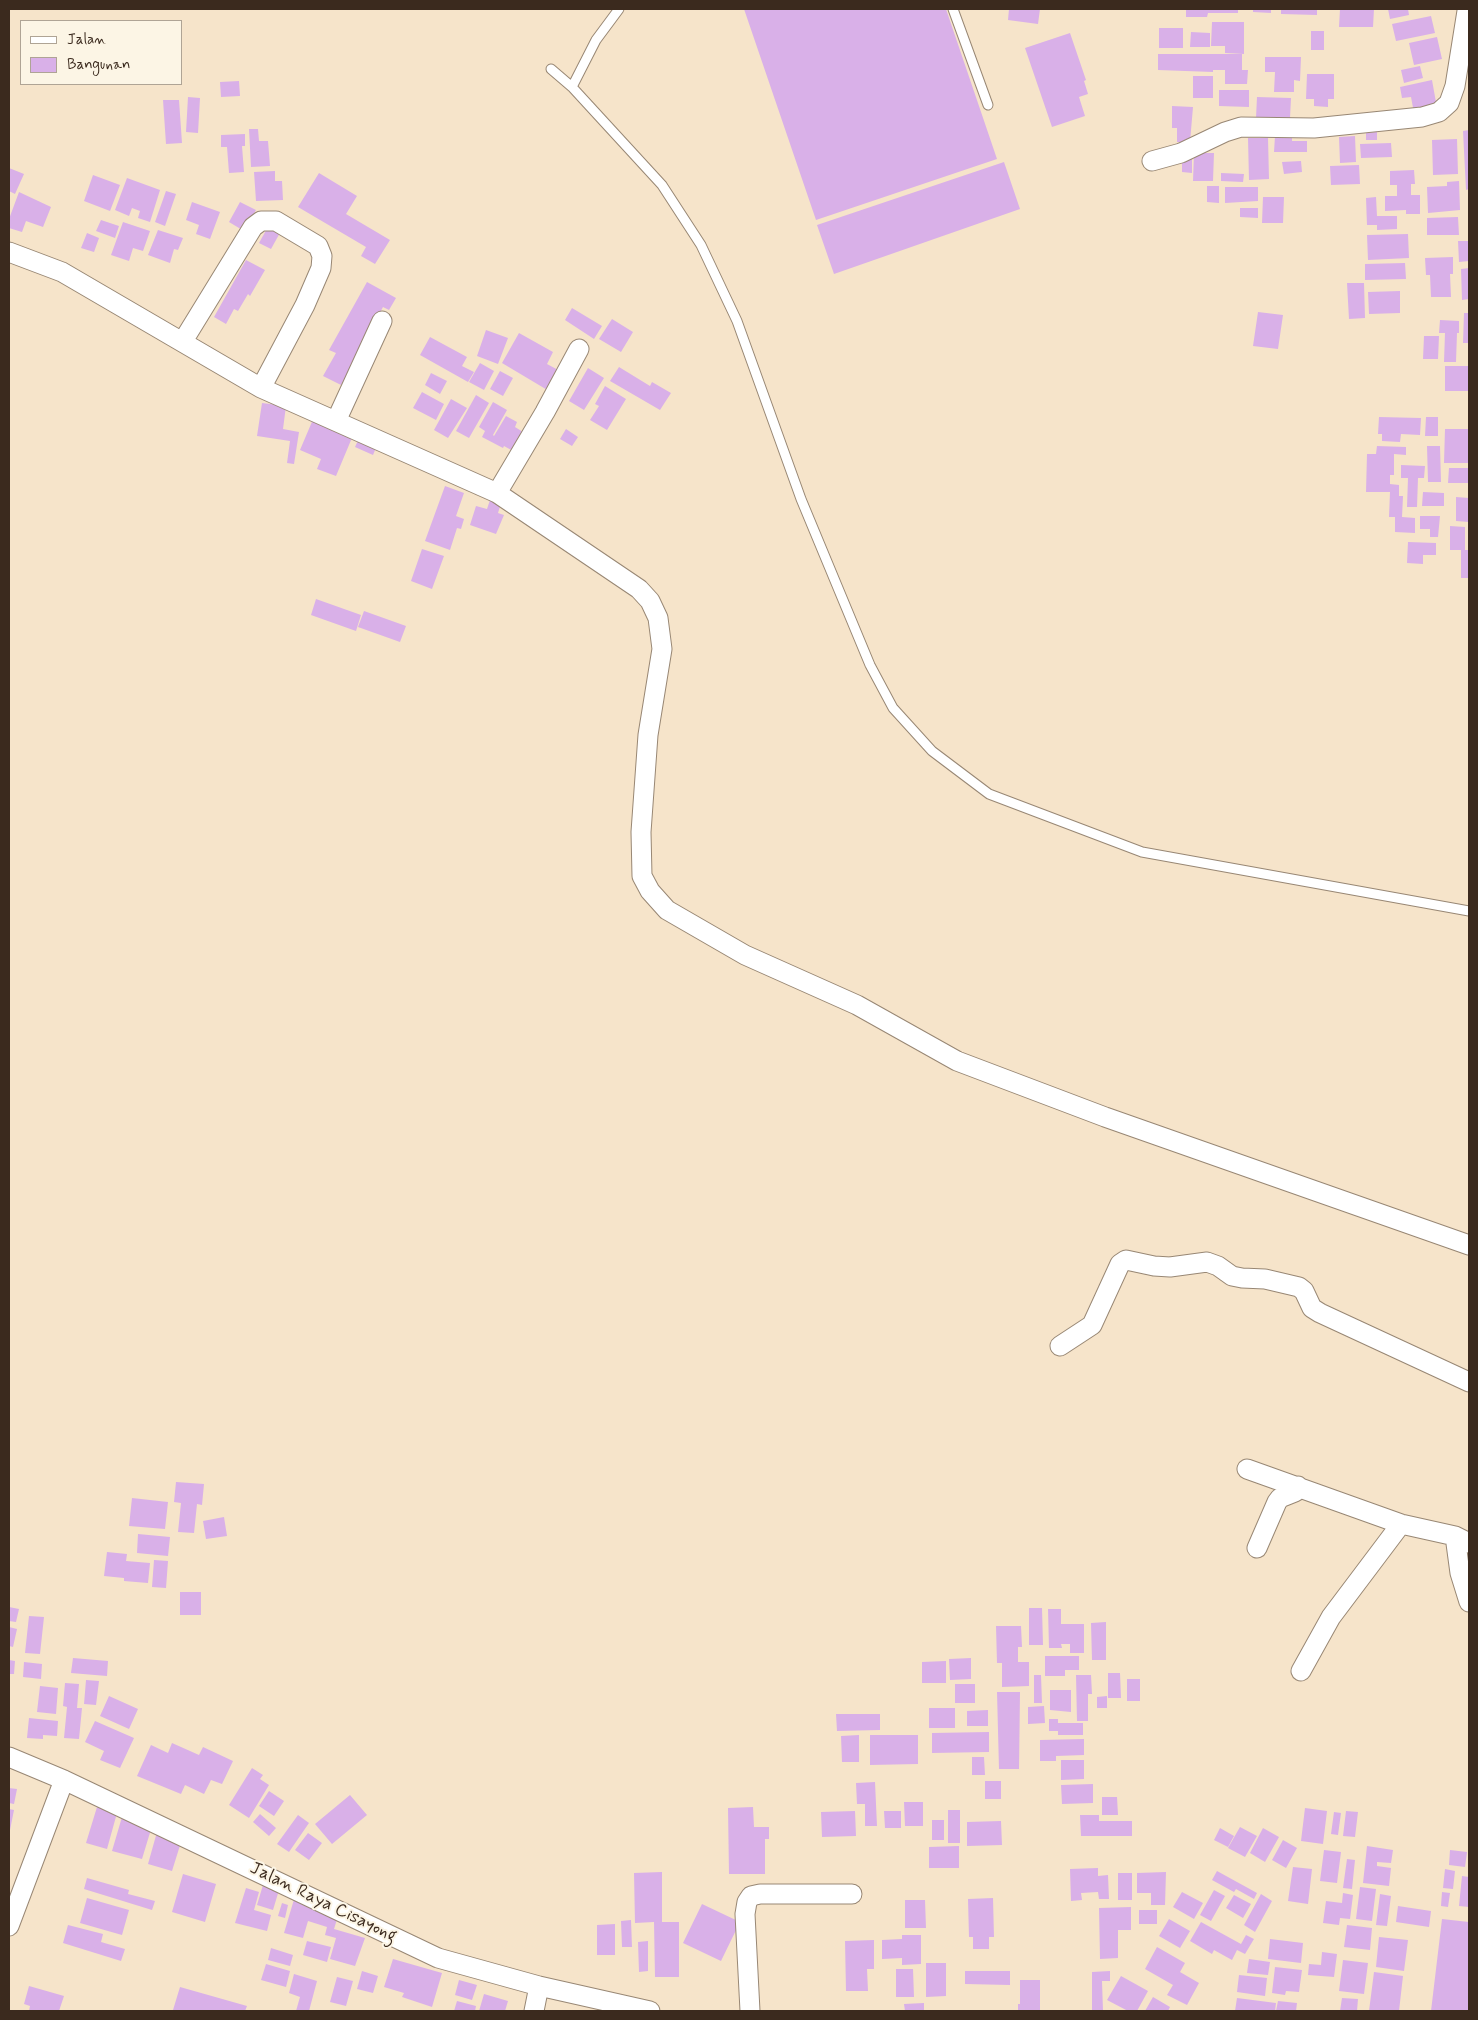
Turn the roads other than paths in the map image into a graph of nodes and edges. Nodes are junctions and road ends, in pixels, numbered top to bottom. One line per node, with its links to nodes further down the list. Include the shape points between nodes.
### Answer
1 (619, 9): 5 (lane, via 596,40)
2 (953, 9): 6 (lane)
3 (1469, 9): 7 (street, via 1455,86 1449,103 1439,112 1422,117 1314,128 1241,127 1181,153)
4 (552, 70): 5 (lane)
5 (572, 87): 15 (lane, via 662,185 702,245 737,322 802,499 870,665 893,708 932,751 989,794 1142,852)
6 (988, 105)
7 (1152, 161)
8 (9, 252): 10 (street, via 62,272)
9 (382, 321): 13 (street)
10 (183, 341): 12 (street); 12 (street, via 253,227 261,221 276,220 318,246 322,262 305,305)
11 (579, 349): 14 (street)
12 (261, 388): 13 (street)
13 (336, 420): 14 (street)
14 (497, 493): 16 (street, via 639,589 650,601 658,618 662,649 648,735 641,832 642,876 667,910 746,955 857,1005 957,1062)
15 (1469, 911)
16 (1469, 1246)
17 (1060, 1346): 18 (street, via 1092,1325 1120,1264 1126,1260 1170,1267 1207,1262 1232,1276 1299,1287 1312,1308 1320,1313)
18 (1469, 1382)
19 (1247, 1469): 20 (street)
20 (1298, 1486): 21 (street); 23 (street, via 1295,1492 1277,1502)
21 (1401, 1524): 22 (street); 25 (street, via 1331,1617)
22 (1462, 1539): 24 (street, via 1460,1573)
23 (1256, 1548)
24 (1469, 1602)
25 (1301, 1671)
26 (9, 1757): 27 (street, Jalan Raya Cisayong)
27 (64, 1780): 29 (street); 30 (street, Jalan Raya Cisayong, via 438,1958)
28 (852, 1894): 33 (street, via 751,1896 745,1914)
29 (9, 1926)
30 (539, 1986): 31 (street); 32 (street, Jalan Raya Cisayong)
31 (534, 2011)
32 (650, 2011)
33 (750, 2011)

